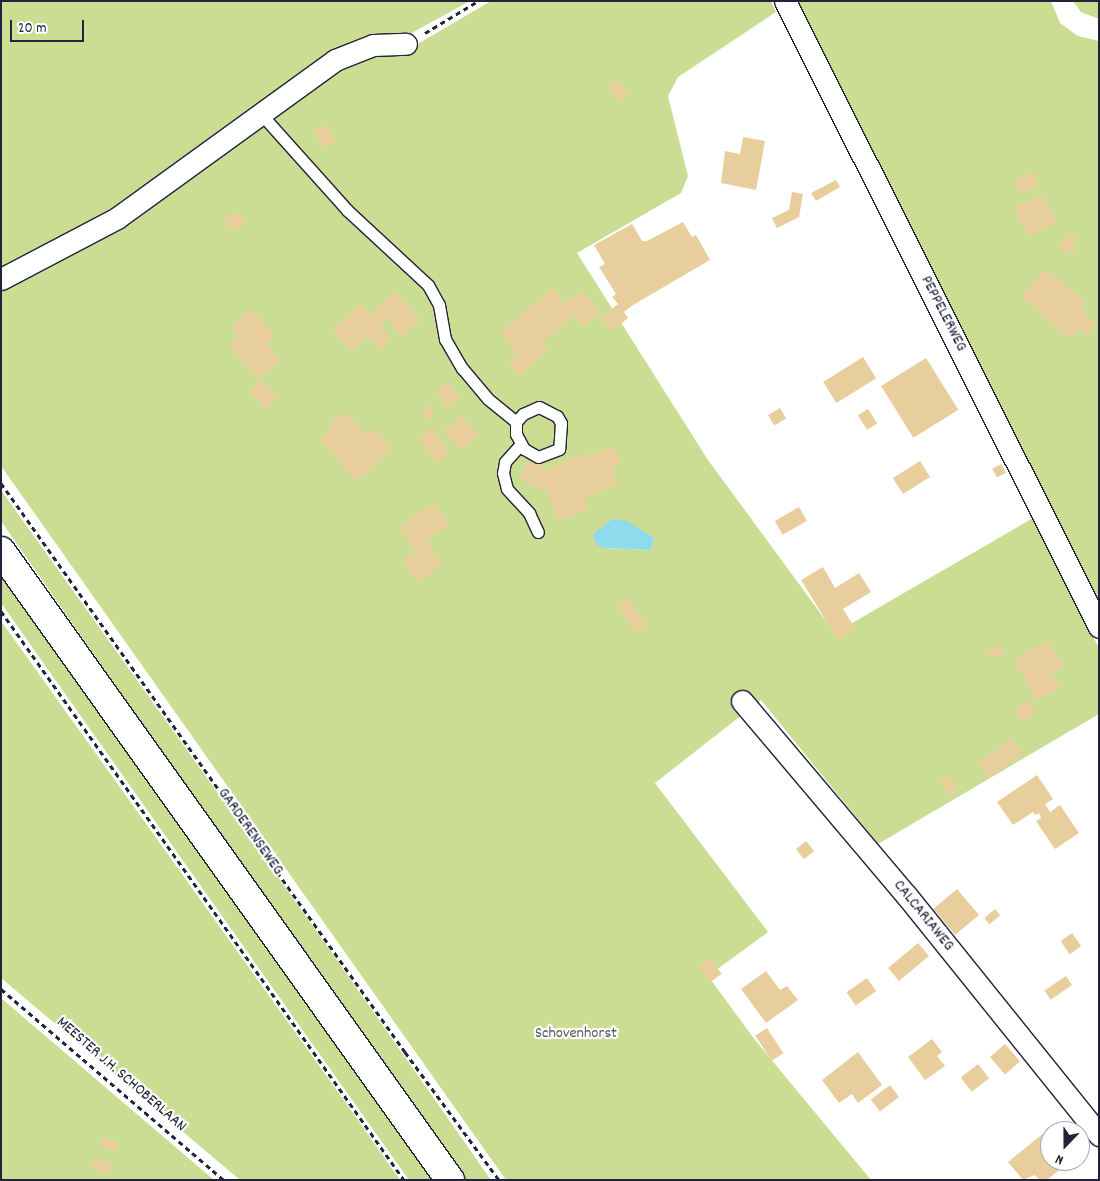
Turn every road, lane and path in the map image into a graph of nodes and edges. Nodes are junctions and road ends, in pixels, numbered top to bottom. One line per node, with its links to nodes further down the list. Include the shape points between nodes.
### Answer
1 (478, 1): 3 (path)
2 (785, 1): 12 (street, PEPPELERWEG, via 1042,508)
3 (406, 44): 4 (street, via 373,45 335,60)
4 (261, 114): 5 (street, via 117,218); 6 (lane, via 347,210 428,285 439,305 445,339 462,368 488,399)
5 (1, 279)
6 (516, 422): 7 (lane, via 516,434); 7 (lane, via 523,414 539,407 557,416 561,423 560,449 549,455 538,457)
7 (521, 444): 9 (lane, via 505,462 503,473 507,489 529,513)
8 (1, 483): 19 (path, GARDERENSEWEG, via 404,1052)
9 (538, 532)
10 (1, 551): 18 (main road)
11 (1, 611): 17 (path)
12 (1099, 628)
13 (742, 701): 15 (street, CALCARIAWEG, via 907,896)
14 (1, 988): 16 (path, MEESTER J.H. SCHOBERLAAN)
15 (1099, 1135)
16 (224, 1180)
17 (404, 1180)
18 (450, 1180)
19 (499, 1180)

